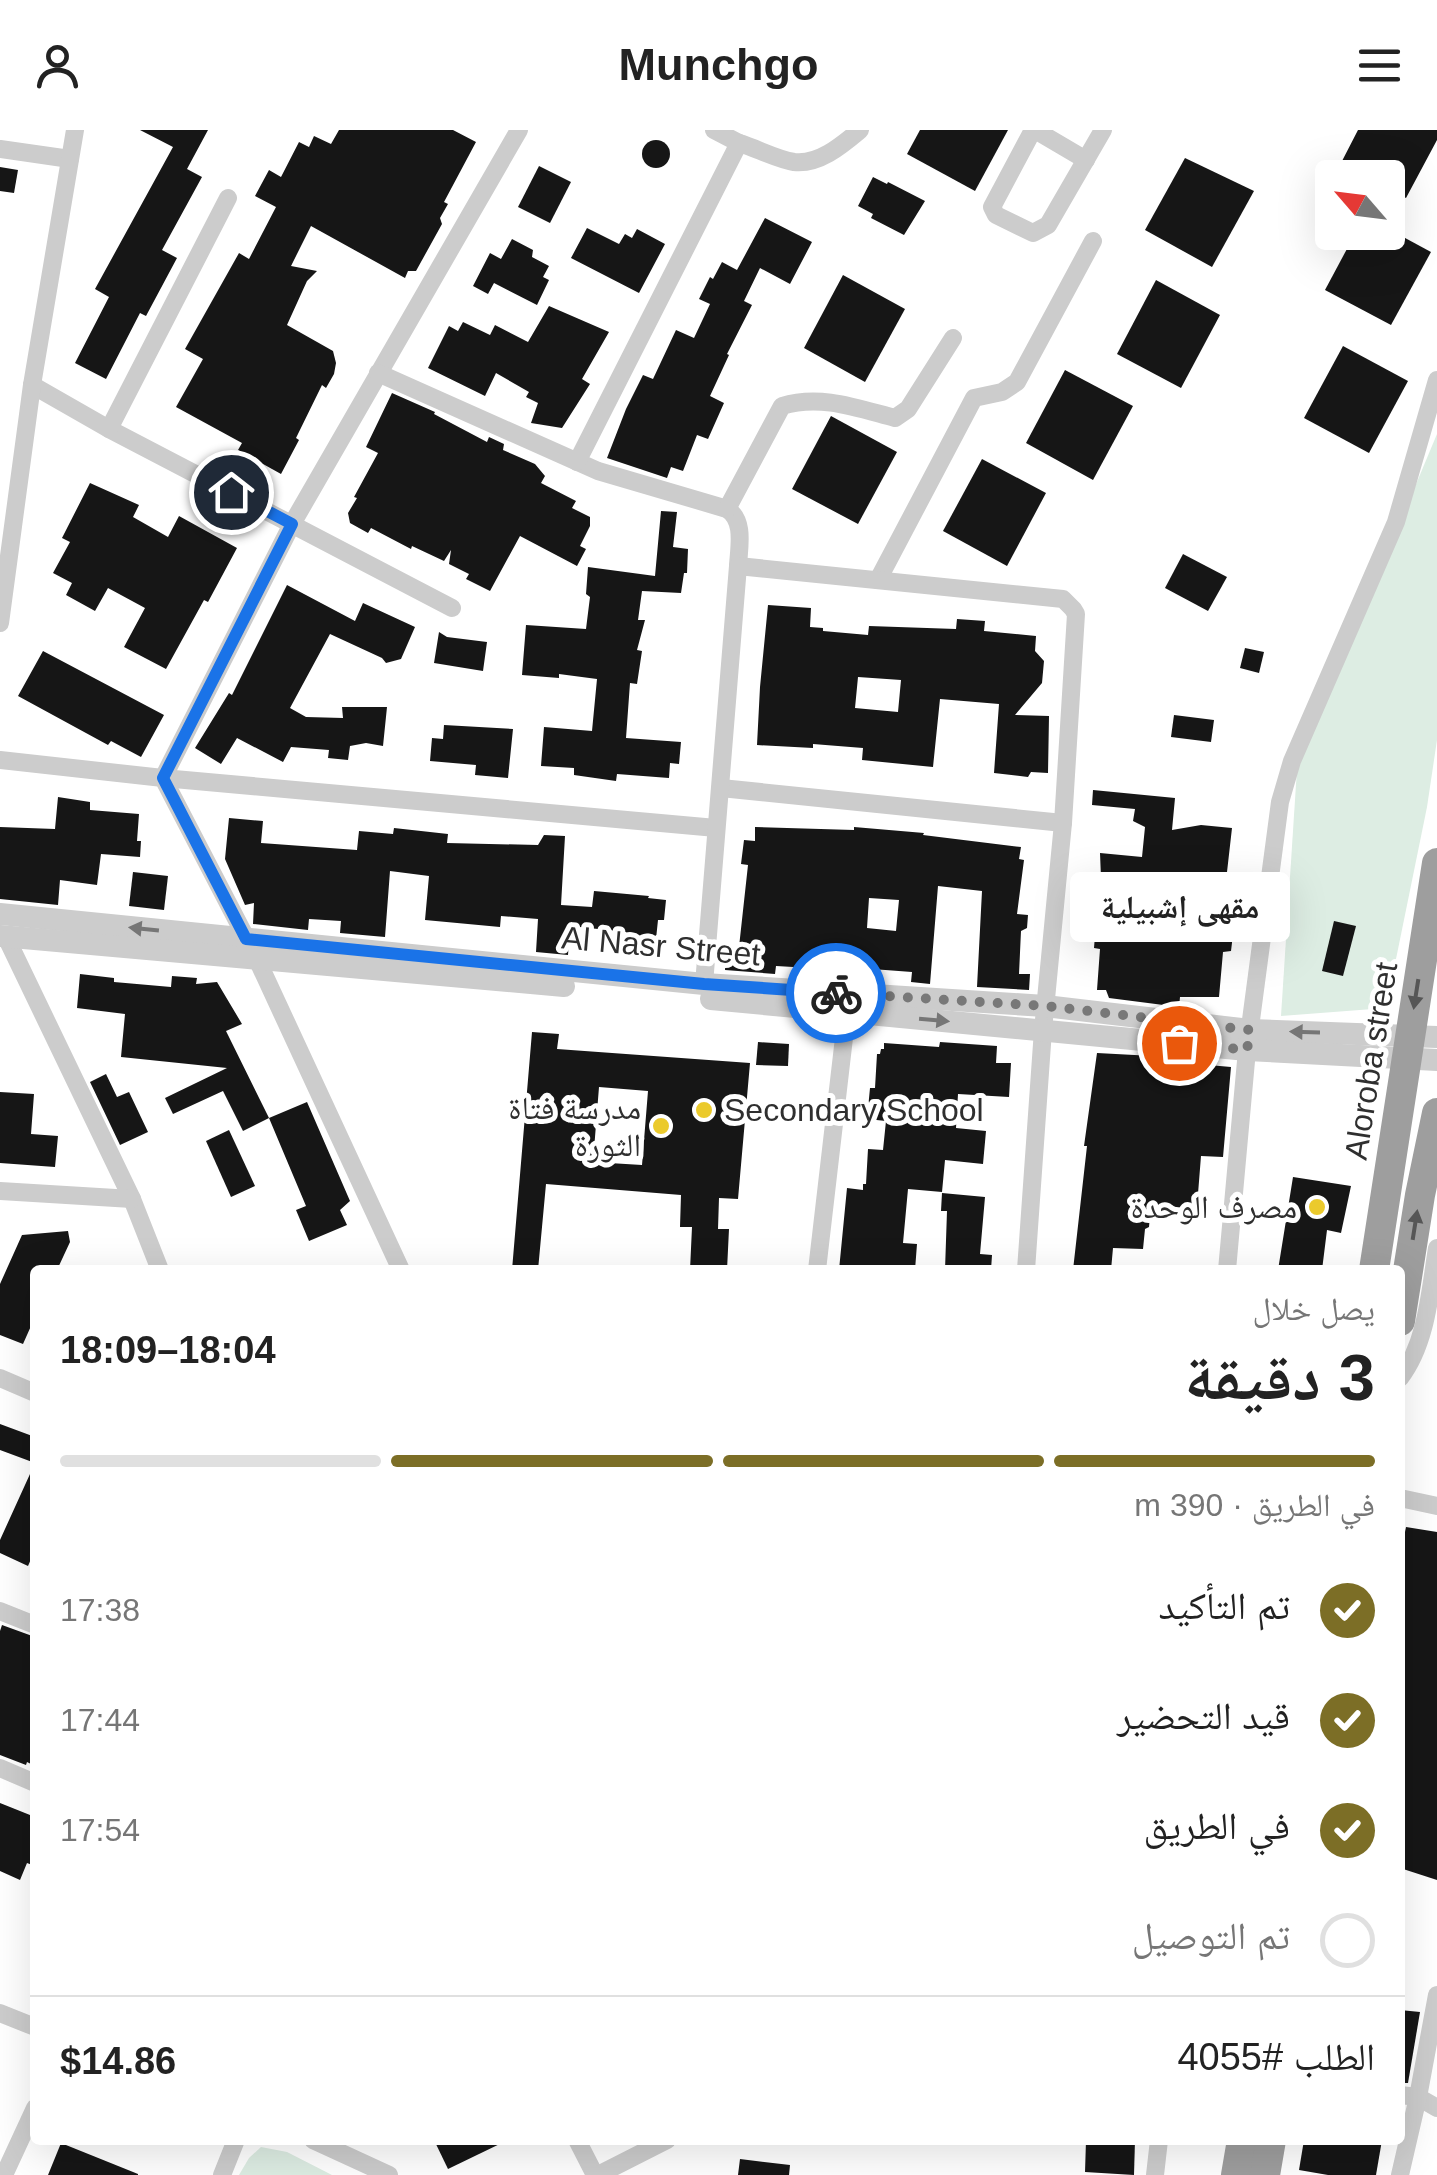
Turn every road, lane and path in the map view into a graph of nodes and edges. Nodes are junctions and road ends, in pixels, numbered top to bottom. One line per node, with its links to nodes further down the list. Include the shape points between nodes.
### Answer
1 (75, 130): 9 (street)
2 (518, 130): 14 (street)
3 (714, 130): 7 (street)
4 (860, 130): 7 (street, via 822,158 795,162)
5 (1034, 130): 10 (street); 10 (street, via 995,200 996,215 1040,231)
6 (1103, 130): 10 (street)
7 (738, 142): 18 (street)
8 (0, 149): 9 (street)
9 (70, 159): 16 (street)
10 (1086, 160)
11 (228, 198): 17 (street)
12 (1093, 240): 22 (street, via 1017,382 974,398)
13 (953, 338): 19 (street, via 908,409 895,418 823,400 782,406)
14 (378, 373): 18 (street); 20 (street)
15 (1437, 380): 36 (street, via 1396,522 1280,802)
16 (32, 385): 17 (street); 24 (street)
17 (109, 428): 20 (street)
18 (576, 462): 19 (street)
19 (727, 509): 21 (street, via 738,522)
20 (292, 524): 23 (street); 26 (street)
21 (738, 566): 22 (street); 27 (street)
22 (878, 580): 28 (street, via 1063,599 1074,608)
23 (452, 608)
24 (0, 623)
25 (0, 760): 26 (street)
26 (163, 778): 29 (street); 32 (street)
27 (721, 788): 28 (street); 29 (street)
28 (1063, 823): 35 (street)
29 (716, 828): 33 (street)
30 (1437, 863): 37 (highway, Aloroba street, one-way to 37)
31 (2, 929): 32 (street, Al Nasr Street); 40 (street)
32 (251, 948): 33 (street, Al Nasr Street); 34 (street, Al Nasr Street); 43 (street)
33 (704, 984): 35 (street, Al Nasr Street)
34 (847, 1012): 35 (street, Al Nasr Street, one-way to 35); 44 (street)
35 (1044, 1018): 36 (street, Al Nasr Street); 45 (street)
36 (1248, 1040): 37 (street, Al Nasr Street); 46 (street)
37 (1423, 1047): 47 (highway, Aloroba street)
38 (1437, 1113): 48 (highway, one-way to 38)
39 (0, 1190): 40 (street)
40 (132, 1199): 42 (street)
41 (1437, 1248): 49 (street, via 1427,1310)
42 (158, 1265)
43 (399, 1265)
44 (818, 1265)
45 (1026, 1265)
46 (1227, 1265)
47 (1375, 1265)
48 (1405, 1290)
49 (1405, 1370)
50 (0, 1378): 51 (street)
51 (30, 1391)
52 (1405, 1499): 53 (street)
53 (1437, 1506)
54 (0, 1612): 55 (street)
55 (30, 1623)
56 (0, 1768): 57 (street)
57 (30, 1781)
58 (1437, 1994): 61 (street)
59 (0, 2013): 60 (street)
60 (30, 2024)
61 (1409, 2096): 62 (street); 64 (street)
62 (1437, 2108)
63 (30, 2119): 73 (street)
64 (1405, 2131)
65 (234, 2145): 74 (street)
66 (325, 2145): 75 (street)
67 (581, 2145): 76 (street)
68 (657, 2145): 76 (street)
69 (1158, 2145): 77 (street)
70 (1241, 2145): 78 (highway)
71 (1270, 2145): 79 (highway)
72 (1403, 2145): 80 (street)
73 (4, 2175)
74 (222, 2175)
75 (389, 2175)
76 (596, 2175)
77 (1155, 2175)
78 (1236, 2175)
79 (1265, 2175)
80 (1400, 2175)

